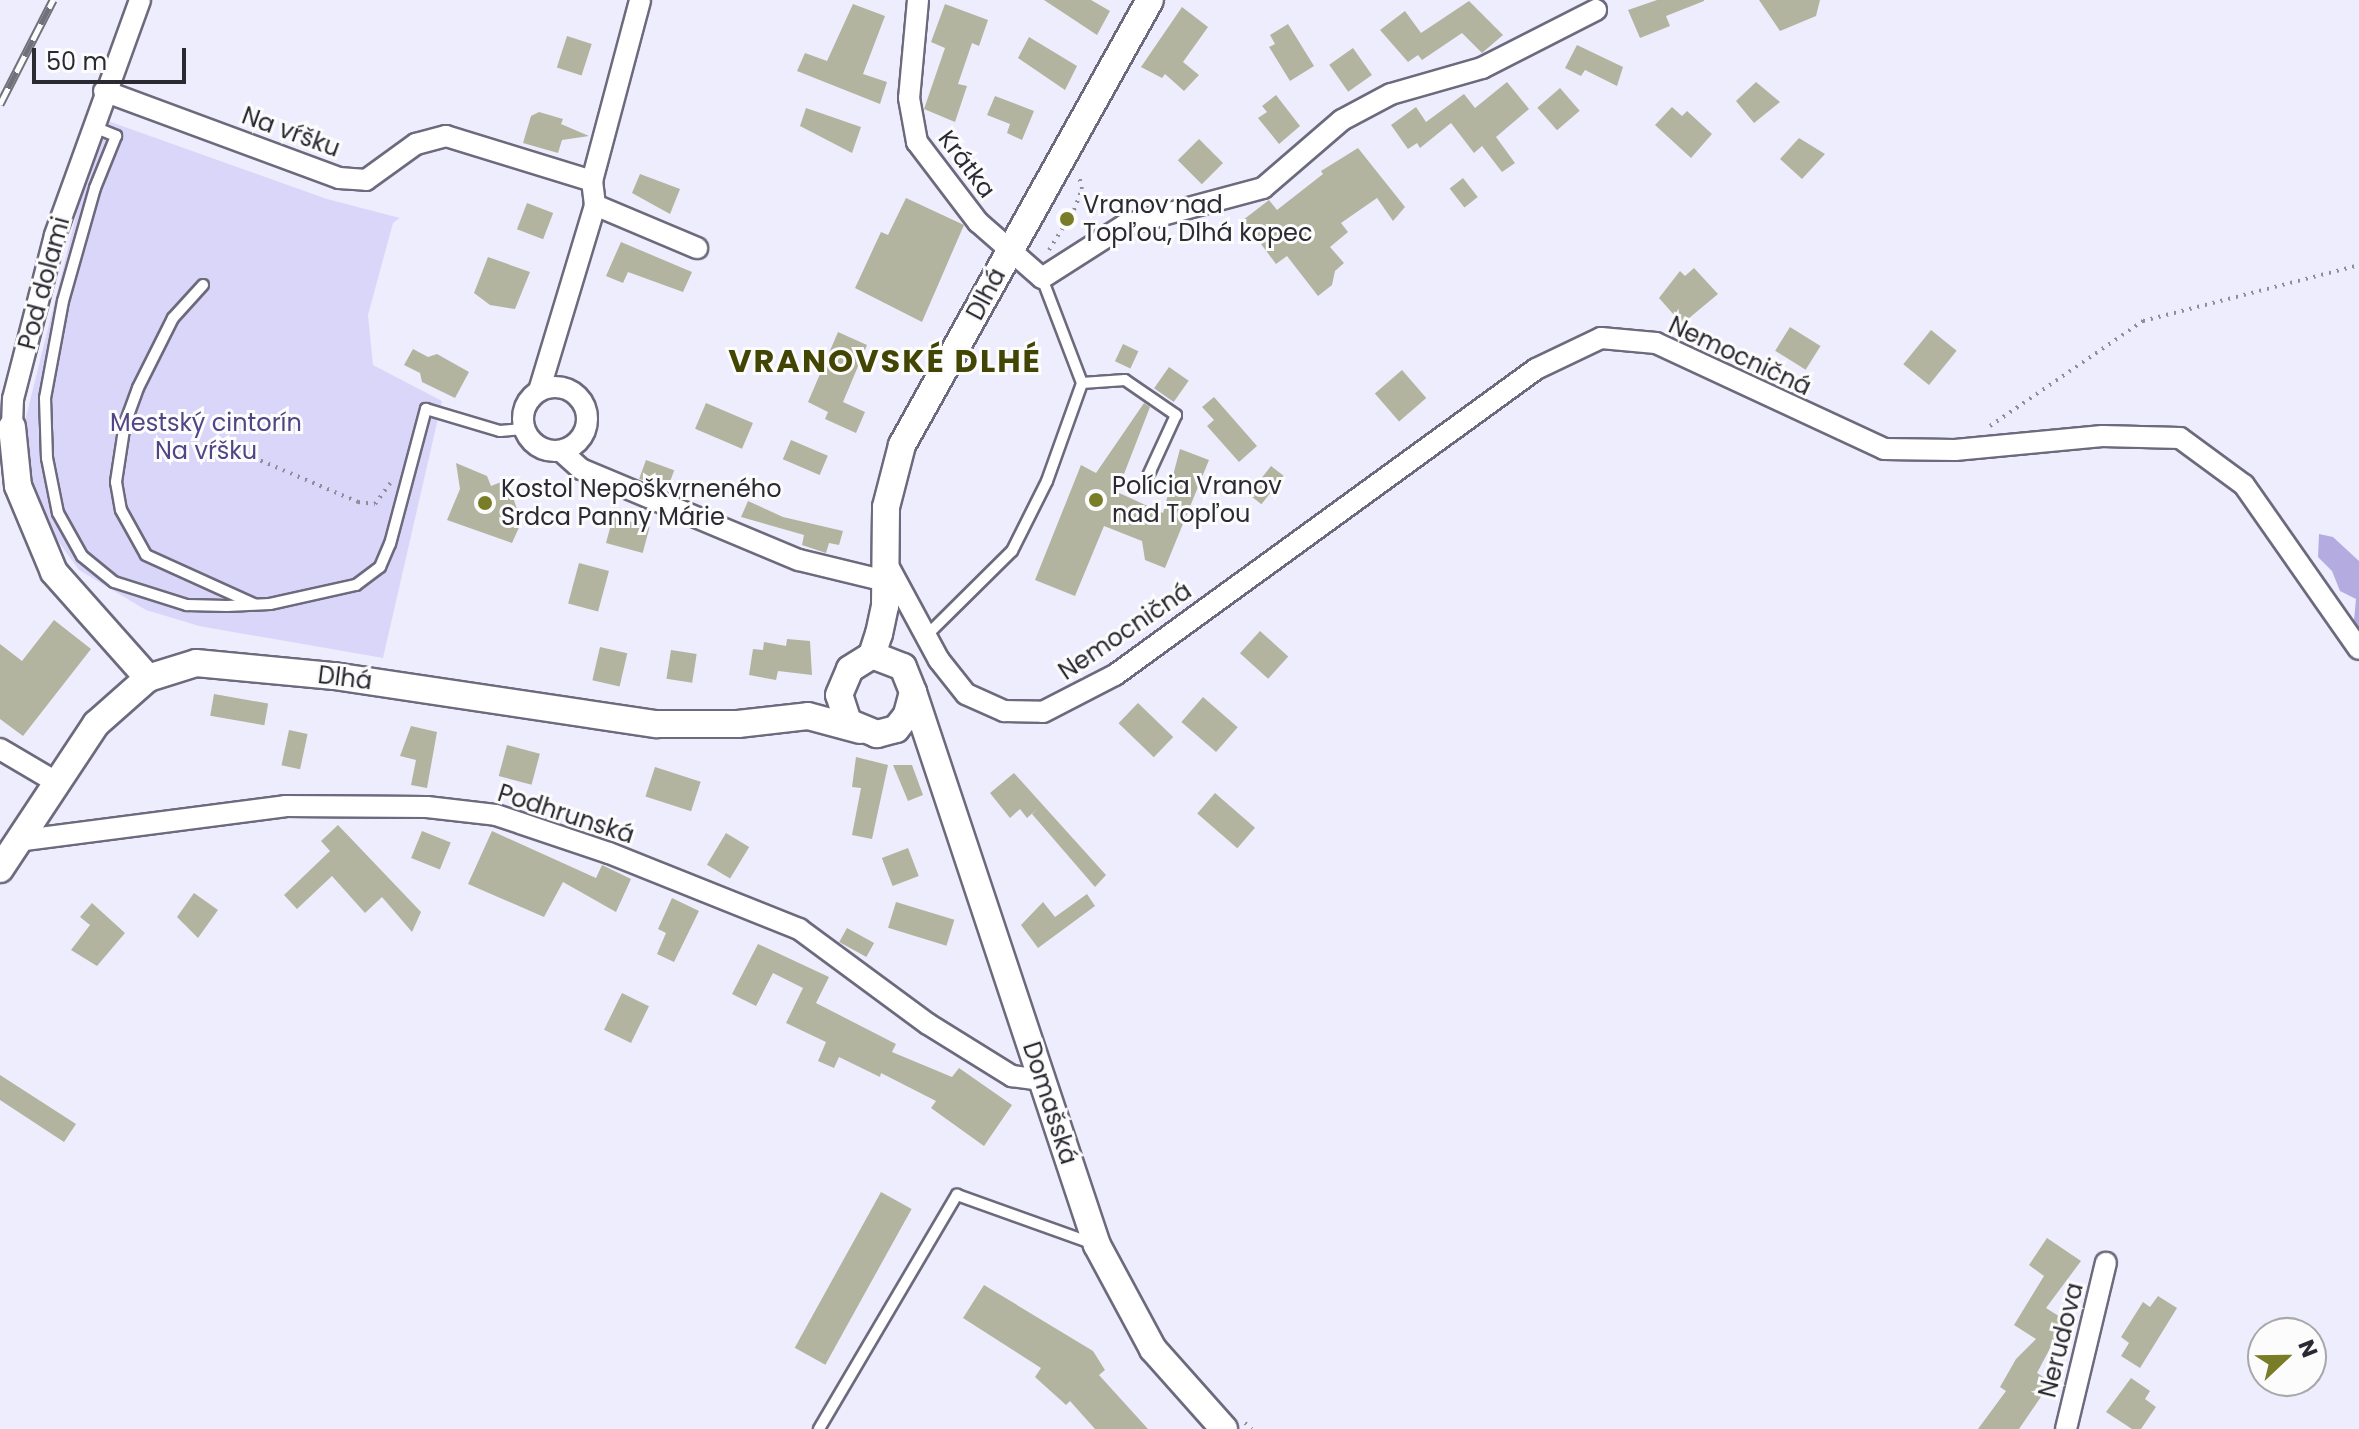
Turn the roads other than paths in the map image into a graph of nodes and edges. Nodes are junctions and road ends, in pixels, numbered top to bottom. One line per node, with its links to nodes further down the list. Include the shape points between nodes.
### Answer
1 (140, 0): 6 (street, Pod dolami)
2 (640, 0): 8 (street)
3 (918, 0): 11 (street, Krátka, via 909,98 917,142 978,222)
4 (1150, 0): 11 (street, Dlhá)
5 (1596, 10): 12 (street, via 1482,68 1391,94 1342,120 1263,188 1125,225)
6 (104, 91): 7 (street, Pod dolami); 8 (street, Na vŕšku, via 339,178 366,180 416,144 446,136)
7 (92, 126): 16 (street, Pod dolami, via 55,235 13,399); 21 (lane, via 116,136 75,252 49,371 47,458 58,513 82,556 114,582 187,605)
8 (592, 181): 9 (street)
9 (595, 205): 10 (street); 15 (street)
10 (697, 248)
11 (1010, 249): 12 (street); 20 (street, Dlhá, via 902,445 886,507)
12 (1042, 278): 14 (lane)
13 (203, 285): 21 (lane, via 173,318 144,375 125,423 116,482 121,510 146,555)
14 (1082, 383): 19 (lane, via 1125,380 1176,415); 23 (lane, via 1047,481 1012,551)
15 (539, 391): 17 (street, via 527,403); 18 (street, via 563,388 583,403 586,427 581,438)
16 (12, 427): 27 (street, Pod dolami, via 18,486 54,572)
17 (523, 429): 18 (street, via 539,448); 21 (lane, via 500,431 426,409 380,567 356,585)
18 (561, 451): 20 (street, via 581,469 799,560)
19 (1148, 476)
20 (885, 583): 22 (street, Nemocničná); 22 (street); 25 (street); 26 (street)
21 (255, 605)
22 (913, 614): 23 (street, Nemocničná)
23 (933, 630): 24 (street, Nemocničná, via 966,694 1004,711 1043,712 1082,696 1536,369 1601,338 1656,343 1884,449 1955,450 2102,436 2180,438 2244,485)
24 (2359, 649)
25 (872, 655): 26 (street); 28 (street)
26 (903, 667): 29 (street)
27 (148, 678): 30 (street, Dlhá, via 196,663 334,676 657,724); 35 (street, Dlhá, via 96,724)
28 (842, 681): 30 (street); 32 (street, via 841,710)
29 (913, 692): 31 (street, via 907,715); 33 (street, Domašská)
30 (796, 718): 32 (street, Dlhá)
31 (896, 729): 32 (street, via 877,734); 33 (street)
32 (860, 730)
33 (929, 748): 38 (street, Domašská)
34 (0, 749): 35 (street)
35 (56, 782): 36 (street, Dlhá)
36 (17, 841): 37 (street, Dlhá); 38 (street, Podhrunská, via 285,806 427,807 496,815 609,853 799,929 928,1024 1012,1076)
37 (0, 869)
38 (1042, 1080): 39 (street, Domašská)
39 (1097, 1245): 41 (lane, via 957,1195); 42 (street, Domašská, via 1153,1349)
40 (2106, 1263): 43 (street, Nerudova)
41 (819, 1429)
42 (1224, 1429)
43 (2066, 1429)

